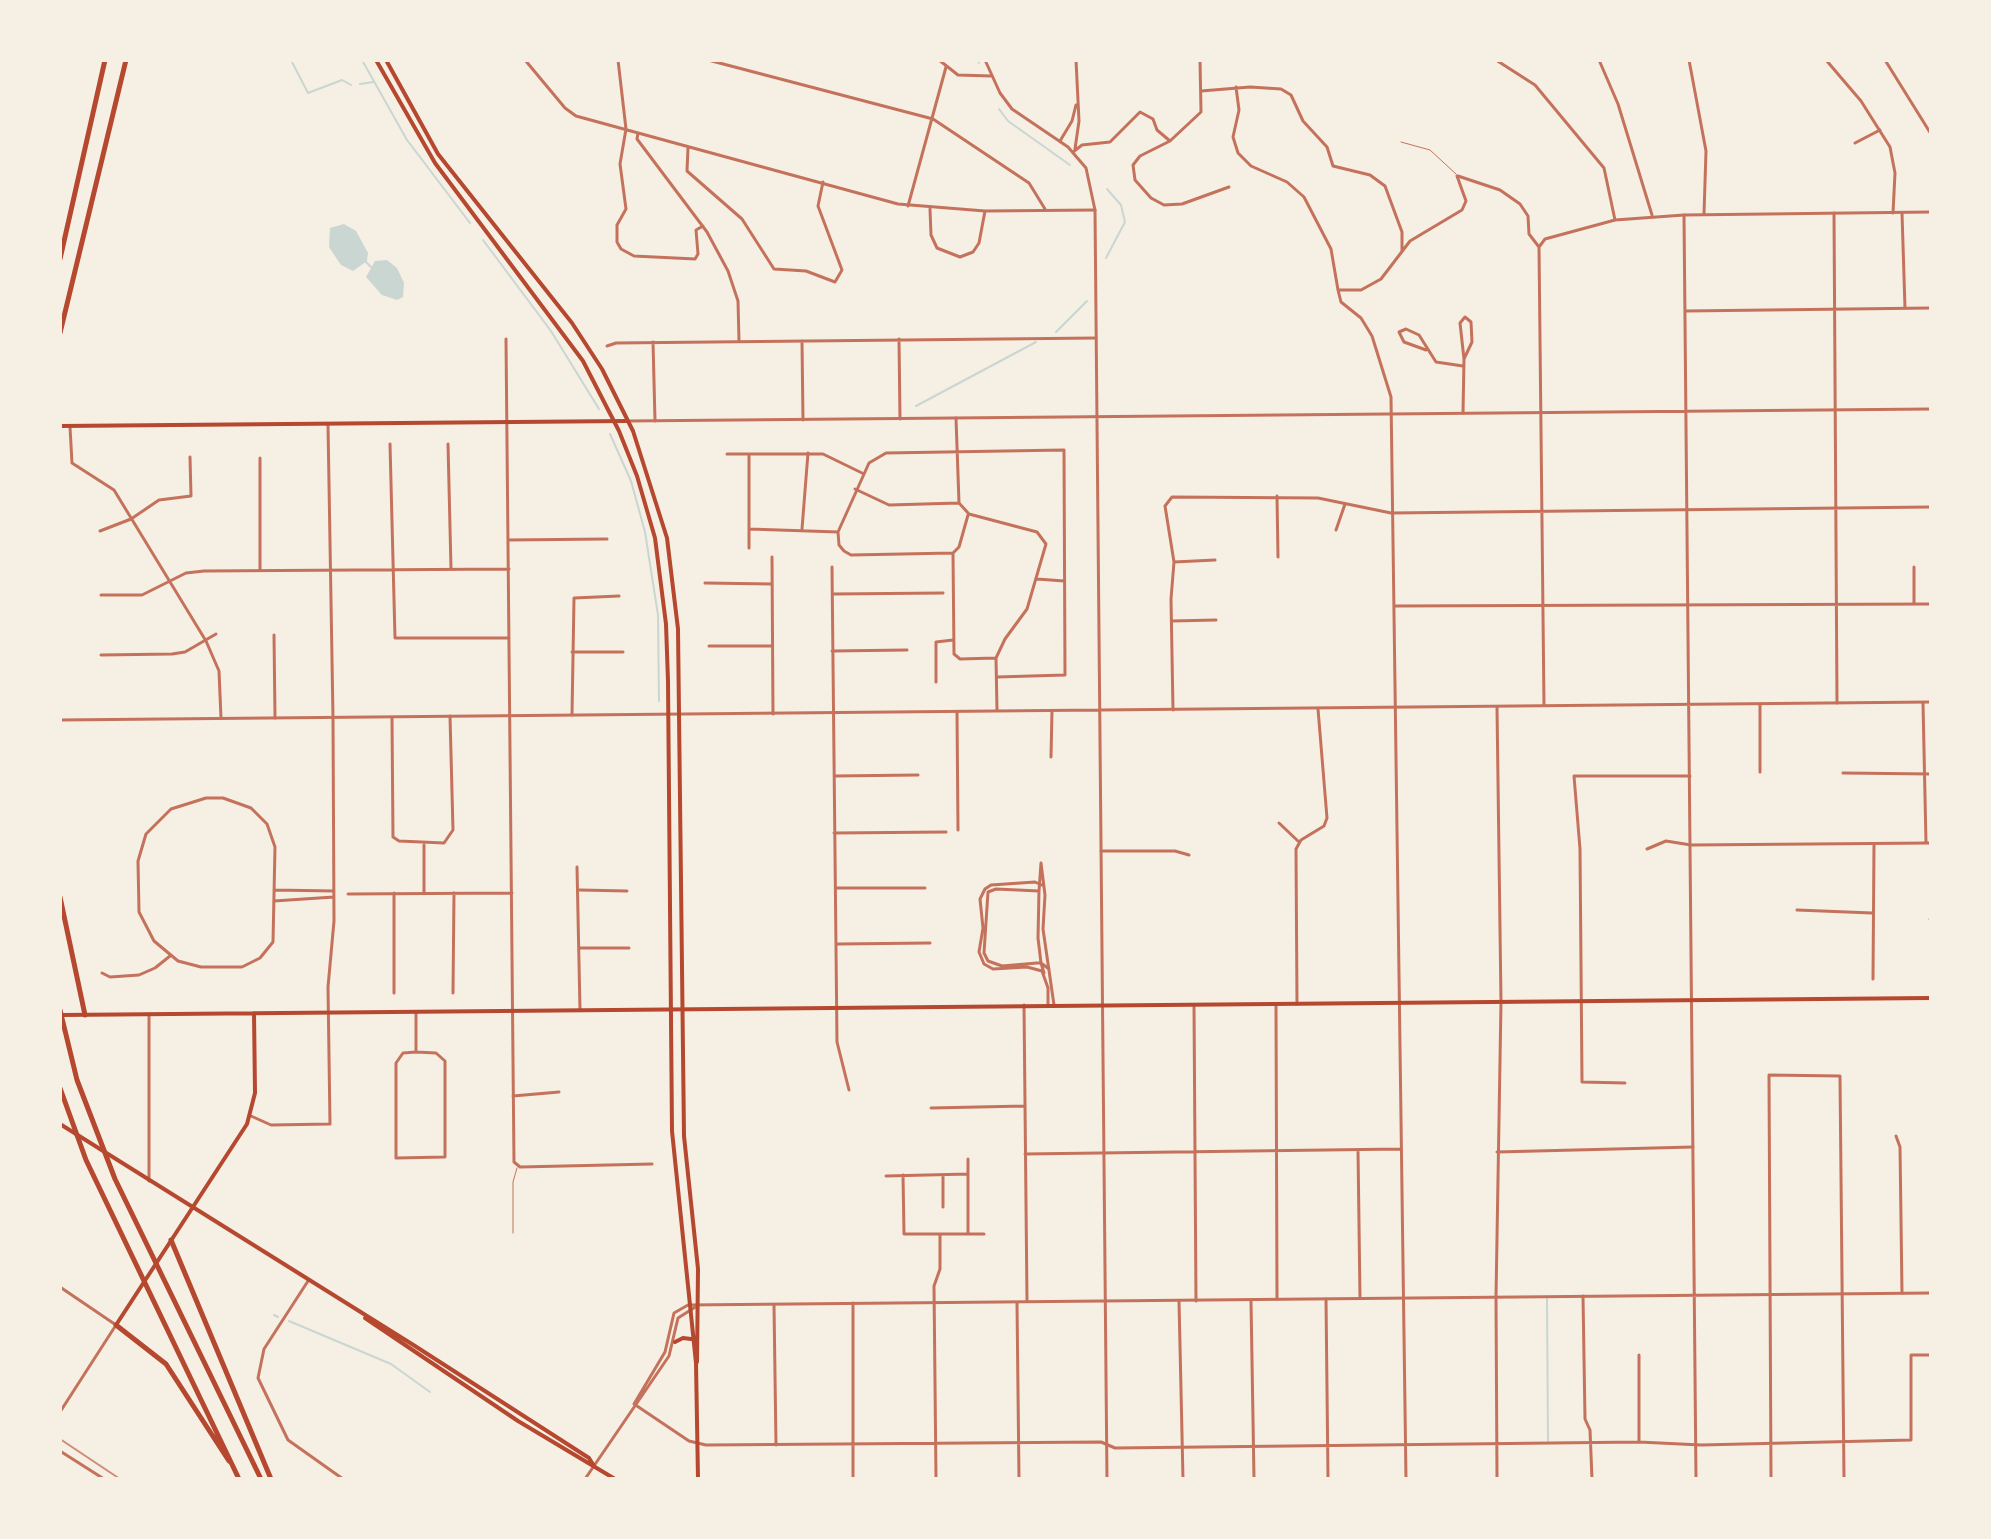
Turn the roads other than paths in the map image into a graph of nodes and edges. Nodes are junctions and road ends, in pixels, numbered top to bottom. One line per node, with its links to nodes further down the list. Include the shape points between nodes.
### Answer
1 (376, 60): 79 (main road, via 416,136 560,327)
2 (386, 60): 80 (main road, via 438,154 572,323)
3 (525, 60): 23 (street, via 576,116)
4 (618, 60): 23 (street)
5 (708, 60): 22 (street)
6 (939, 60): 17 (street)
7 (985, 60): 18 (street)
8 (1076, 60): 21 (street)
9 (1200, 60): 20 (street)
10 (1496, 60): 48 (street, via 1535,85 1604,168)
11 (1599, 60): 46 (street)
12 (1689, 60): 45 (street, via 1706,151)
13 (1826, 60): 24 (street)
14 (1885, 60): 26 (street)
15 (105, 61): 52 (highway)
16 (126, 62): 58 (highway)
17 (946, 67): 18 (street, via 970,78); 22 (street)
18 (991, 76): 28 (street, via 1012,109)
19 (1236, 87): 20 (street); 51 (street, via 1285,91 1327,147 1333,166 1382,183 1402,232); 53 (street, via 1239,110 1233,137 1238,153 1304,197 1331,249)
20 (1201, 91): 27 (street, via 1198,117)
21 (1076, 101): 28 (street); 32 (street, via 1079,139)
22 (933, 119): 36 (street); 38 (street, via 1029,183)
23 (626, 129): 25 (street); 49 (street, via 620,164 626,209 615,234 621,249 634,256 695,259 696,230)
24 (1880, 130): 30 (street); 43 (street, via 1893,156)
25 (638, 133): 31 (street); 49 (street, via 637,139)
26 (1931, 134)
27 (1170, 141): 32 (street, via 1153,119 1140,112 1110,142 1082,145); 35 (street, via 1133,165 1135,180 1151,198 1164,205 1182,204)
28 (1060, 142): 32 (street)
29 (1401, 142): 33 (lane, via 1430,150)
30 (1855, 143)
31 (688, 147): 34 (street); 34 (street, via 685,169 742,219 774,269 806,271 833,282 842,270 818,206)
32 (1073, 152): 39 (street, via 1091,184)
33 (1457, 176): 50 (street, via 1500,190 1520,204 1527,213 1530,237); 51 (street, via 1466,201 1462,210 1431,226)
34 (823, 182): 36 (street)
35 (1229, 187)
36 (908, 206): 37 (street)
37 (930, 209): 40 (street); 40 (street, via 937,248 960,257 979,243)
38 (1045, 209): 39 (street); 40 (street)
39 (1095, 210): 59 (street)
40 (985, 211)
41 (1931, 212): 44 (street)
42 (1834, 213): 43 (street); 45 (street); 56 (street)
43 (1893, 213): 44 (street)
44 (1902, 213): 54 (street)
45 (1704, 214): 47 (street)
46 (1652, 215): 47 (street); 48 (street)
47 (1684, 215): 57 (street)
48 (1615, 220): 50 (street, via 1543,239)
49 (703, 226): 62 (street, via 738,301)
50 (1539, 247): 74 (street)
51 (1402, 251): 53 (street, via 1381,279 1361,290)
52 (60, 259)
53 (1338, 290): 72 (street, via 1341,302 1372,336)
54 (1905, 308): 55 (street); 56 (street)
55 (1931, 308)
56 (1835, 309): 57 (street); 70 (street)
57 (1686, 311): 71 (street)
58 (60, 333)
59 (1096, 338): 61 (street); 75 (street)
60 (506, 339): 82 (street)
61 (899, 339): 63 (street); 77 (street)
62 (739, 341): 63 (street); 64 (street)
63 (802, 341): 78 (street)
64 (653, 342): 65 (street); 81 (street)
65 (607, 346)
66 (1426, 350): 66 (street, via 1419,335 1406,329 1399,332 1404,342); 68 (street, via 1436,362)
67 (1464, 359): 67 (street, via 1472,342 1471,322 1465,317 1460,323); 68 (street)
68 (1463, 366): 73 (street)
69 (1931, 409): 70 (street)
70 (1835, 410): 71 (street); 101 (street)
71 (1687, 411): 74 (street); 102 (street)
72 (1392, 413): 73 (street); 75 (street); 103 (street)
73 (1463, 413): 74 (street)
74 (1539, 413): 100 (street)
75 (1097, 417): 76 (street); 169 (street)
76 (956, 418): 77 (street); 88 (street)
77 (900, 419): 78 (street)
78 (803, 420): 81 (street)
79 (615, 421): 80 (main road); 82 (main road); 173 (main road, via 655,538 666,624)
80 (627, 421): 81 (street); 177 (main road, via 667,538 675,591)
81 (655, 421)
82 (508, 423): 83 (main road); 112 (street)
83 (328, 425): 85 (main road); 124 (street)
84 (60, 426): 85 (main road)
85 (70, 427): 105 (street, via 72,463 114,490)
86 (390, 444): 125 (street)
87 (448, 444): 121 (street)
88 (956, 450): 94 (street, via 886,453); 97 (street); 128 (street, via 1064,450)
89 (808, 453): 91 (street); 94 (street, via 830,455); 107 (street)
90 (727, 454): 91 (street)
91 (749, 455): 106 (street)
92 (190, 457): 105 (street, via 191,496 159,500)
93 (260, 458): 123 (street)
94 (862, 473): 95 (street)
95 (855, 489): 97 (street, via 889,505); 110 (street)
96 (1277, 496): 98 (street); 116 (street); 118 (street, via 1172,497 1166,501)
97 (959, 503): 104 (street)
98 (1345, 504): 103 (street); 108 (street)
99 (1931, 507): 101 (street)
100 (1539, 509): 102 (street); 103 (street); 140 (street)
101 (1835, 509): 102 (street); 138 (street)
102 (1687, 511): 135 (street)
103 (1391, 513): 139 (street)
104 (969, 514): 114 (street); 126 (street, via 1041,534 1046,546)
105 (131, 519): 109 (street); 127 (street)
106 (749, 529): 107 (street); 113 (street)
107 (802, 529): 110 (street)
108 (1336, 530)
109 (100, 531)
110 (838, 532): 114 (street, via 839,545 851,555)
111 (607, 539): 112 (street)
112 (508, 540): 122 (street)
113 (749, 548)
114 (953, 553): 146 (street)
115 (772, 557): 130 (street)
116 (1278, 557)
117 (1215, 560): 118 (street)
118 (1174, 562): 142 (street)
119 (832, 567): 132 (street)
120 (1914, 567): 136 (street)
121 (451, 569): 122 (street); 125 (street)
122 (509, 569): 145 (street)
123 (260, 570): 124 (street); 127 (street, via 204,571)
124 (331, 570): 125 (street); 181 (street)
125 (391, 570): 145 (street, via 395,638)
126 (1037, 579): 128 (street); 155 (street, via 1027,609)
127 (171, 580): 133 (street, via 142,595); 147 (street)
128 (1064, 581): 156 (street, via 1065,675)
129 (705, 583): 130 (street)
130 (772, 584): 149 (street)
131 (943, 593): 132 (street)
132 (833, 594): 151 (street)
133 (101, 595)
134 (619, 596): 152 (street, via 574,598)
135 (1687, 604): 138 (street); 140 (street); 163 (street)
136 (1914, 604): 137 (street); 138 (street)
137 (1931, 604)
138 (1836, 605): 160 (street)
139 (1394, 606): 140 (street); 165 (street)
140 (1540, 608): 162 (street)
141 (1216, 620): 142 (street)
142 (1172, 621): 167 (street)
143 (216, 634): 147 (street)
144 (274, 635): 180 (street)
145 (509, 638): 175 (street)
146 (953, 640): 155 (street, via 957,658); 157 (street, via 936,642)
147 (206, 641): 154 (street, via 172,654); 179 (street, via 219,671)
148 (709, 646): 149 (street)
149 (772, 646): 174 (street)
150 (907, 650): 151 (street)
151 (832, 651): 172 (street)
152 (572, 652): 153 (street); 176 (street)
153 (623, 652)
154 (101, 655)
155 (996, 658): 156 (street)
156 (997, 677): 171 (street)
157 (936, 682)
158 (1923, 702): 159 (street); 160 (street); 187 (street)
159 (1931, 702)
160 (1837, 703): 164 (street)
161 (1497, 705): 162 (street); 165 (street); 239 (street)
162 (1544, 705): 163 (street)
163 (1689, 705): 164 (street); 191 (street)
164 (1760, 705): 185 (street)
165 (1394, 708): 166 (street); 240 (street)
166 (1318, 709): 167 (street); 196 (street, via 1327,818 1324,826)
167 (1173, 710): 169 (street)
168 (1052, 711): 169 (street); 171 (street); 184 (street)
169 (1099, 711): 202 (street)
170 (957, 712): 171 (street); 172 (street); 193 (street)
171 (997, 712)
172 (836, 713): 174 (street); 190 (street)
173 (668, 714): 176 (street); 177 (street); 249 (main road)
174 (773, 714): 177 (street)
175 (509, 715): 176 (street); 178 (street); 217 (street)
176 (572, 715)
177 (680, 715): 250 (main road)
178 (450, 716): 182 (street); 197 (street, via 452,835 444,843)
179 (221, 718): 180 (street); 183 (street)
180 (275, 718): 181 (street)
181 (333, 718): 182 (street); 211 (street)
182 (392, 718): 197 (street, via 393,837)
183 (60, 720)
184 (1051, 757)
185 (1760, 772)
186 (1843, 773): 187 (street)
187 (1925, 773): 188 (street); 199 (street)
188 (1931, 774)
189 (918, 775): 190 (street)
190 (834, 776): 195 (street)
191 (1690, 776): 200 (street); 238 (street, via 1574,776)
192 (1279, 823): 196 (street)
193 (958, 830)
194 (946, 832): 195 (street)
195 (834, 833): 207 (street)
196 (1299, 842): 242 (street)
197 (424, 843): 215 (street)
198 (1874, 843): 199 (street); 200 (street); 223 (street)
199 (1928, 843)
200 (1691, 845): 201 (street, via 1666,841); 237 (street)
201 (1647, 849)
202 (1101, 851): 203 (street); 246 (street)
203 (1189, 855)
204 (577, 867): 210 (street)
205 (1038, 882): 206 (street); 206 (street, via 1041,863); 213 (street); 232 (street, via 985,889 980,899 979,952 993,969 1027,967)
206 (1044, 886): 230 (street)
207 (835, 888): 208 (street); 225 (street)
208 (925, 888)
209 (274, 890): 211 (street); 221 (street); 228 (street, via 275,847 251,808 215,798 171,809 143,840 137,884 145,928)
210 (580, 890): 212 (street); 226 (street)
211 (334, 891): 220 (street)
212 (627, 891)
213 (1039, 891): 229 (street); 229 (street, via 988,892 984,953 996,965)
214 (394, 893): 215 (street); 218 (street); 234 (street)
215 (424, 893): 216 (street)
216 (454, 893): 217 (street); 235 (street)
217 (512, 893): 251 (street)
218 (348, 894)
219 (60, 897): 257 (highway)
220 (334, 897): 221 (street); 252 (street)
221 (274, 901): 228 (street, via 273,942 255,962 201,967)
222 (1797, 910): 223 (street)
223 (1872, 913): 233 (street)
224 (930, 943): 225 (street)
225 (836, 944): 247 (street)
226 (580, 948): 227 (street); 248 (street)
227 (629, 948)
228 (170, 956): 231 (street, via 131,977)
229 (1041, 963): 230 (street); 232 (street)
230 (1049, 969): 244 (street)
231 (102, 973)
232 (1044, 973): 244 (street)
233 (1873, 979)
234 (394, 993)
235 (453, 993)
236 (1931, 998): 237 (main road)
237 (1691, 1000): 238 (main road); 269 (street)
238 (1581, 1001): 239 (main road); 259 (street, via 1582,1082)
239 (1501, 1002): 240 (main road); 274 (street)
240 (1399, 1003): 242 (main road); 270 (street)
241 (1276, 1004): 242 (main road); 245 (main road); 273 (street)
242 (1297, 1004)
243 (1024, 1005): 244 (main road); 247 (main road); 264 (street)
244 (1051, 1005): 246 (main road)
245 (1194, 1005): 246 (main road); 271 (street)
246 (1102, 1006): 275 (street)
247 (837, 1008): 250 (main road); 261 (street, via 837,1051)
248 (580, 1010): 249 (main road); 251 (main road)
249 (670, 1010): 250 (main road); 315 (main road, via 672,1131)
250 (682, 1010): 314 (main road, via 684,1136)
251 (513, 1011): 253 (main road); 263 (street)
252 (328, 1012): 253 (main road); 255 (main road); 266 (street, via 330,1124 271,1125)
253 (416, 1012): 258 (street)
254 (60, 1013): 257 (main road); 345 (highway, via 115,1179)
255 (254, 1013): 256 (main road); 266 (main road)
256 (149, 1014): 257 (main road); 284 (street)
257 (85, 1015)
258 (416, 1052): 258 (street, via 403,1053 396,1063 396,1158 445,1157 445,1061 436,1053)
259 (1625, 1083)
260 (60, 1088): 341 (highway, via 86,1160)
261 (849, 1090)
262 (559, 1092): 263 (street)
263 (513, 1096): 279 (street)
264 (1025, 1106): 265 (street); 276 (street)
265 (931, 1108)
266 (251, 1116): 286 (main road)
267 (60, 1124): 284 (main road)
268 (1896, 1136): 295 (street)
269 (1693, 1147): 274 (street); 298 (street)
270 (1400, 1149): 272 (street); 300 (street)
271 (1194, 1150): 273 (street); 275 (street); 309 (street)
272 (1358, 1150): 273 (street); 303 (street)
273 (1277, 1151): 304 (street)
274 (1497, 1152): 301 (street)
275 (1104, 1153): 276 (street); 305 (street)
276 (1025, 1154): 307 (street)
277 (968, 1159): 280 (street)
278 (652, 1164): 279 (street)
279 (517, 1167): 287 (lane)
280 (968, 1174): 282 (street); 289 (street)
281 (903, 1175): 282 (street); 283 (street); 288 (street, via 904,1234)
282 (943, 1175): 285 (street)
283 (886, 1176)
284 (149, 1181): 286 (main road)
285 (943, 1207)
286 (193, 1208): 291 (main road); 292 (main road)
287 (513, 1233)
288 (940, 1234): 289 (street); 311 (street)
289 (968, 1234): 290 (street)
290 (984, 1234)
291 (171, 1240): 316 (main road); 346 (highway)
292 (308, 1281): 342 (main road, via 589,1458); 347 (street, via 264,1349 258,1367 260,1389 288,1440)
293 (60, 1287): 316 (street)
294 (1842, 1293): 295 (street); 297 (street); 297 (street, via 1840,1076 1769,1075); 324 (street)
295 (1902, 1293): 296 (street)
296 (1931, 1293)
297 (1769, 1294): 298 (street); 327 (street)
298 (1695, 1295): 299 (street); 334 (street)
299 (1583, 1296): 301 (street); 333 (street, via 1585,1419)
300 (1403, 1297): 301 (street); 303 (street); 337 (street)
301 (1496, 1297): 332 (street)
302 (1326, 1298): 303 (street); 304 (street); 338 (street)
303 (1360, 1298)
304 (1277, 1299): 310 (street)
305 (1105, 1300): 307 (street); 308 (street); 336 (street)
306 (1017, 1301): 307 (street); 311 (street); 326 (street)
307 (1027, 1301)
308 (1179, 1301): 309 (street); 339 (street)
309 (1196, 1301): 310 (street)
310 (1251, 1301): 331 (street)
311 (935, 1302): 312 (street); 330 (street)
312 (853, 1303): 313 (street); 329 (street)
313 (774, 1304): 314 (street); 335 (street)
314 (699, 1305): 315 (street); 321 (main road)
315 (688, 1308): 317 (main road); 318 (street, via 677,1321); 322 (street, via 674,1313 665,1352)
316 (116, 1325): 323 (street); 341 (highway, via 166,1364)
317 (692, 1339): 318 (main road); 321 (main road)
318 (675, 1342): 322 (street)
319 (1639, 1355): 325 (street)
320 (1931, 1355): 324 (street, via 1911,1355 1911,1440)
321 (696, 1363): 328 (main road)
322 (634, 1404): 328 (street); 342 (street)
323 (60, 1412)
324 (1843, 1441): 327 (street); 363 (street)
325 (1639, 1442): 333 (street); 334 (street)
326 (1018, 1443): 330 (street); 336 (street); 353 (street)
327 (1770, 1443): 334 (street); 362 (street)
328 (697, 1444): 335 (street); 350 (main road)
329 (853, 1444): 330 (street); 335 (street); 351 (street)
330 (936, 1444): 352 (street)
331 (1254, 1444): 338 (street); 339 (street); 356 (street)
332 (1497, 1444): 333 (street); 337 (street); 359 (street)
333 (1591, 1444): 360 (street)
334 (1696, 1444): 361 (street)
335 (776, 1445)
336 (1107, 1445): 339 (street); 354 (street)
337 (1406, 1445): 338 (street); 358 (street)
338 (1327, 1446): 357 (street)
339 (1183, 1447): 355 (street)
340 (60, 1451): 343 (street)
341 (233, 1466): 344 (highway)
342 (594, 1466): 348 (street); 349 (main road)
343 (104, 1479)
344 (239, 1479)
345 (261, 1479)
346 (271, 1479)
347 (343, 1479)
348 (585, 1479)
349 (615, 1479)
350 (698, 1479)
351 (853, 1479)
352 (936, 1479)
353 (1019, 1479)
354 (1107, 1479)
355 (1183, 1479)
356 (1254, 1479)
357 (1328, 1479)
358 (1406, 1479)
359 (1497, 1479)
360 (1592, 1479)
361 (1696, 1479)
362 (1771, 1479)
363 (1844, 1479)

